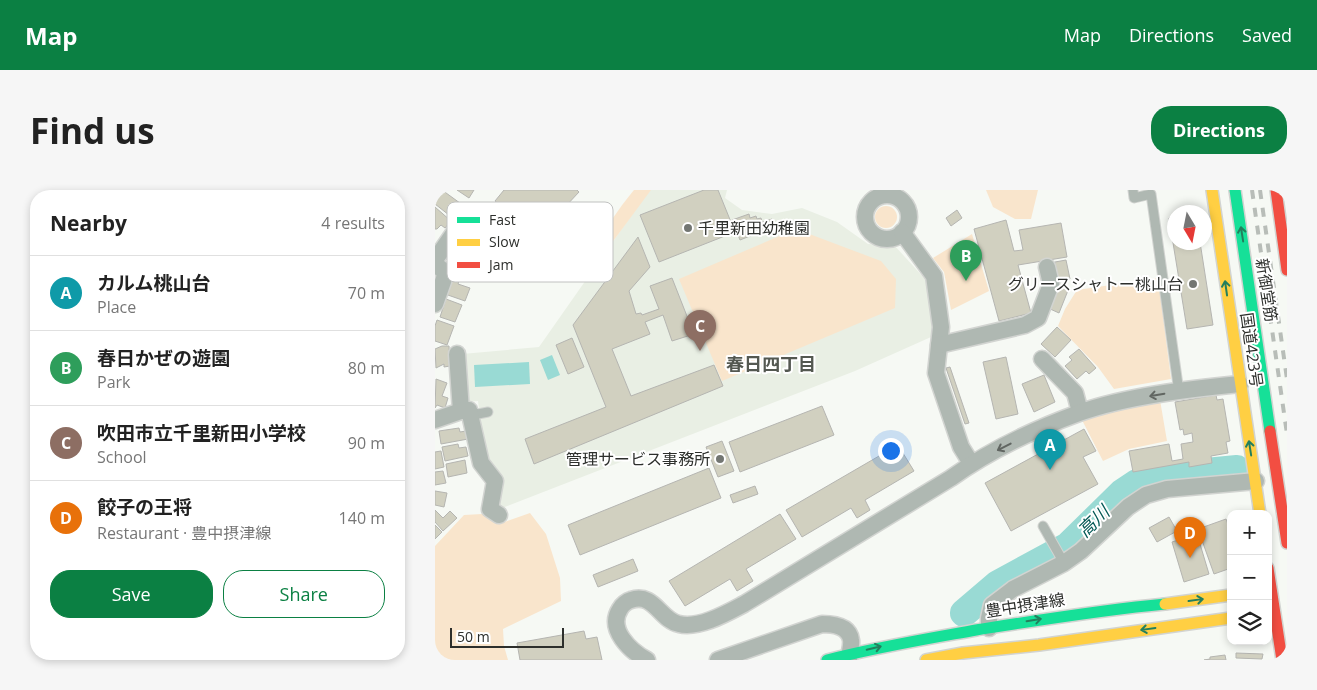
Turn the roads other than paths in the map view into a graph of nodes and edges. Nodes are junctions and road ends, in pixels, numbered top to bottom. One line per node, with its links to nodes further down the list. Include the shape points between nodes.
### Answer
1 (1133, 190): 16 (lane, via 1134,198 1151,194)
2 (1212, 190): 15 (main road, 国道423号, one-way to 2)
3 (1235, 190): 26 (main road, 新御堂筋, one-way to 3)
4 (1276, 190): 10 (main road, 新御堂筋)
5 (902, 232): 12 (street, via 934,276 941,327)
6 (447, 241): 7 (street)
7 (435, 260)
8 (435, 264): 11 (street, via 446,273)
9 (1047, 268): 12 (street, via 1051,284 1038,318 1025,325)
10 (1287, 270)
11 (435, 304)
12 (939, 345): 21 (street, via 936,373 961,447)
13 (457, 354): 17 (street)
14 (1042, 359): 19 (street, via 1075,393)
15 (1240, 384): 16 (street); 22 (main road, 国道423号, one-way to 15)
16 (1179, 392): 19 (street, one-way to 19)
17 (465, 411): 18 (lane); 20 (street); 24 (street, via 481,463 495,481 490,509)
18 (489, 412)
19 (1080, 412): 21 (street, one-way to 21)
20 (435, 420)
21 (971, 463): 35 (street, via 717,618 693,625 680,624 667,619 645,598 631,600 621,607 616,616 616,627 623,640)
22 (1256, 482): 23 (main road, 国道423号); 27 (street, via 1167,489 1146,495 1127,507 1081,551)
23 (1260, 510)
24 (499, 515)
25 (1043, 526): 27 (lane)
26 (1287, 543)
27 (1062, 560): 33 (street, via 992,605)
28 (1227, 596): 33 (main road, 豊中摂津線, one-way to 28, via 1100,610)
29 (1287, 610): 30 (main road)
30 (1272, 612)
31 (1272, 616): 39 (main road)
32 (1227, 619): 38 (main road, one-way to 38)
33 (989, 628): 34 (main road, 豊中摂津線, one-way to 33, via 877,648)
34 (849, 657): 36 (street, via 851,640 847,631 835,624 822,624); 37 (main road, 豊中摂津線)
35 (647, 660)
36 (718, 660)
37 (827, 660)
38 (926, 660)
39 (1282, 660)

